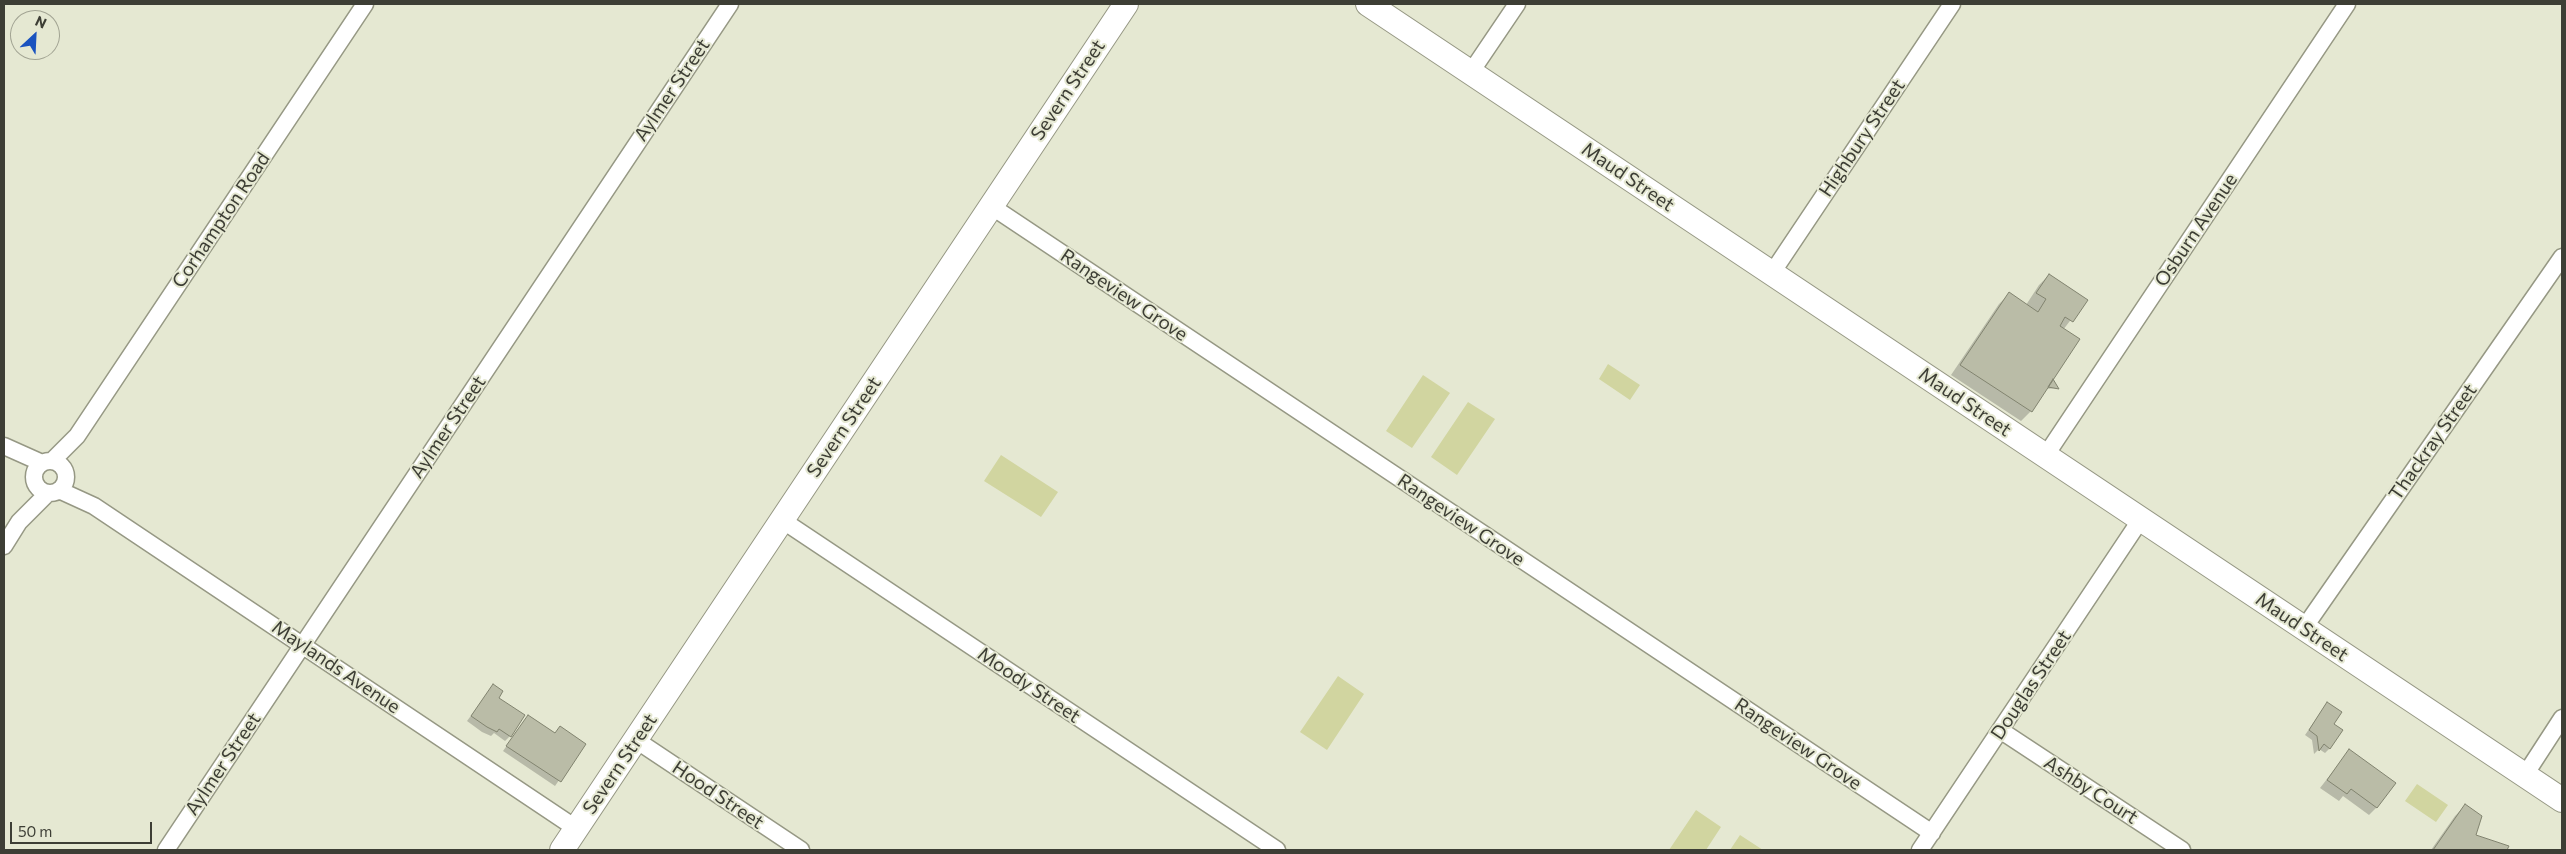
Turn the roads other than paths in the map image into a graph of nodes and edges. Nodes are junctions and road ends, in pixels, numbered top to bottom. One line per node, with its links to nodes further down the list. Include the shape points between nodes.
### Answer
1 (365, 4): 14 (street, Corhampton Road)
2 (730, 4): 19 (street, Aylmer Street)
3 (1126, 4): 9 (street, Severn Street)
4 (1368, 4): 8 (street, Maud Street)
5 (1517, 4): 8 (street)
6 (1952, 4): 11 (street, Highbury Street)
7 (2347, 4): 13 (street, Osburn Avenue)
8 (1471, 72): 11 (street, Maud Street)
9 (991, 206): 16 (street, Severn Street); 26 (street, Rangeview Grove)
10 (2562, 257): 18 (street, Thackray Street)
11 (1772, 273): 13 (street, Maud Street)
12 (5, 447): 14 (street, Maylands Avenue)
13 (2046, 455): 15 (street, Maud Street)
14 (50, 477): 17 (street, Corhampton Road); 19 (street, Maylands Avenue)
15 (2141, 519): 18 (street, Maud Street); 21 (street, Douglas Street)
16 (782, 520): 22 (street, Severn Street); 30 (street, Moody Street)
17 (4, 546)
18 (2304, 628): 23 (street, Maud Street)
19 (303, 645): 25 (street, Maylands Avenue); 27 (street, Aylmer Street)
20 (2562, 718): 23 (street)
21 (2000, 730): 26 (street, Douglas Street); 32 (street, Ashby Court)
22 (636, 740): 25 (street, Severn Street); 29 (street, Hood Street)
23 (2525, 775): 24 (street, Maud Street)
24 (2562, 800)
25 (577, 829): 28 (street, Severn Street)
26 (1932, 833): 31 (street, Douglas Street)
27 (166, 850)
28 (562, 850)
29 (801, 850)
30 (1277, 850)
31 (1920, 850)
32 (2182, 850)

